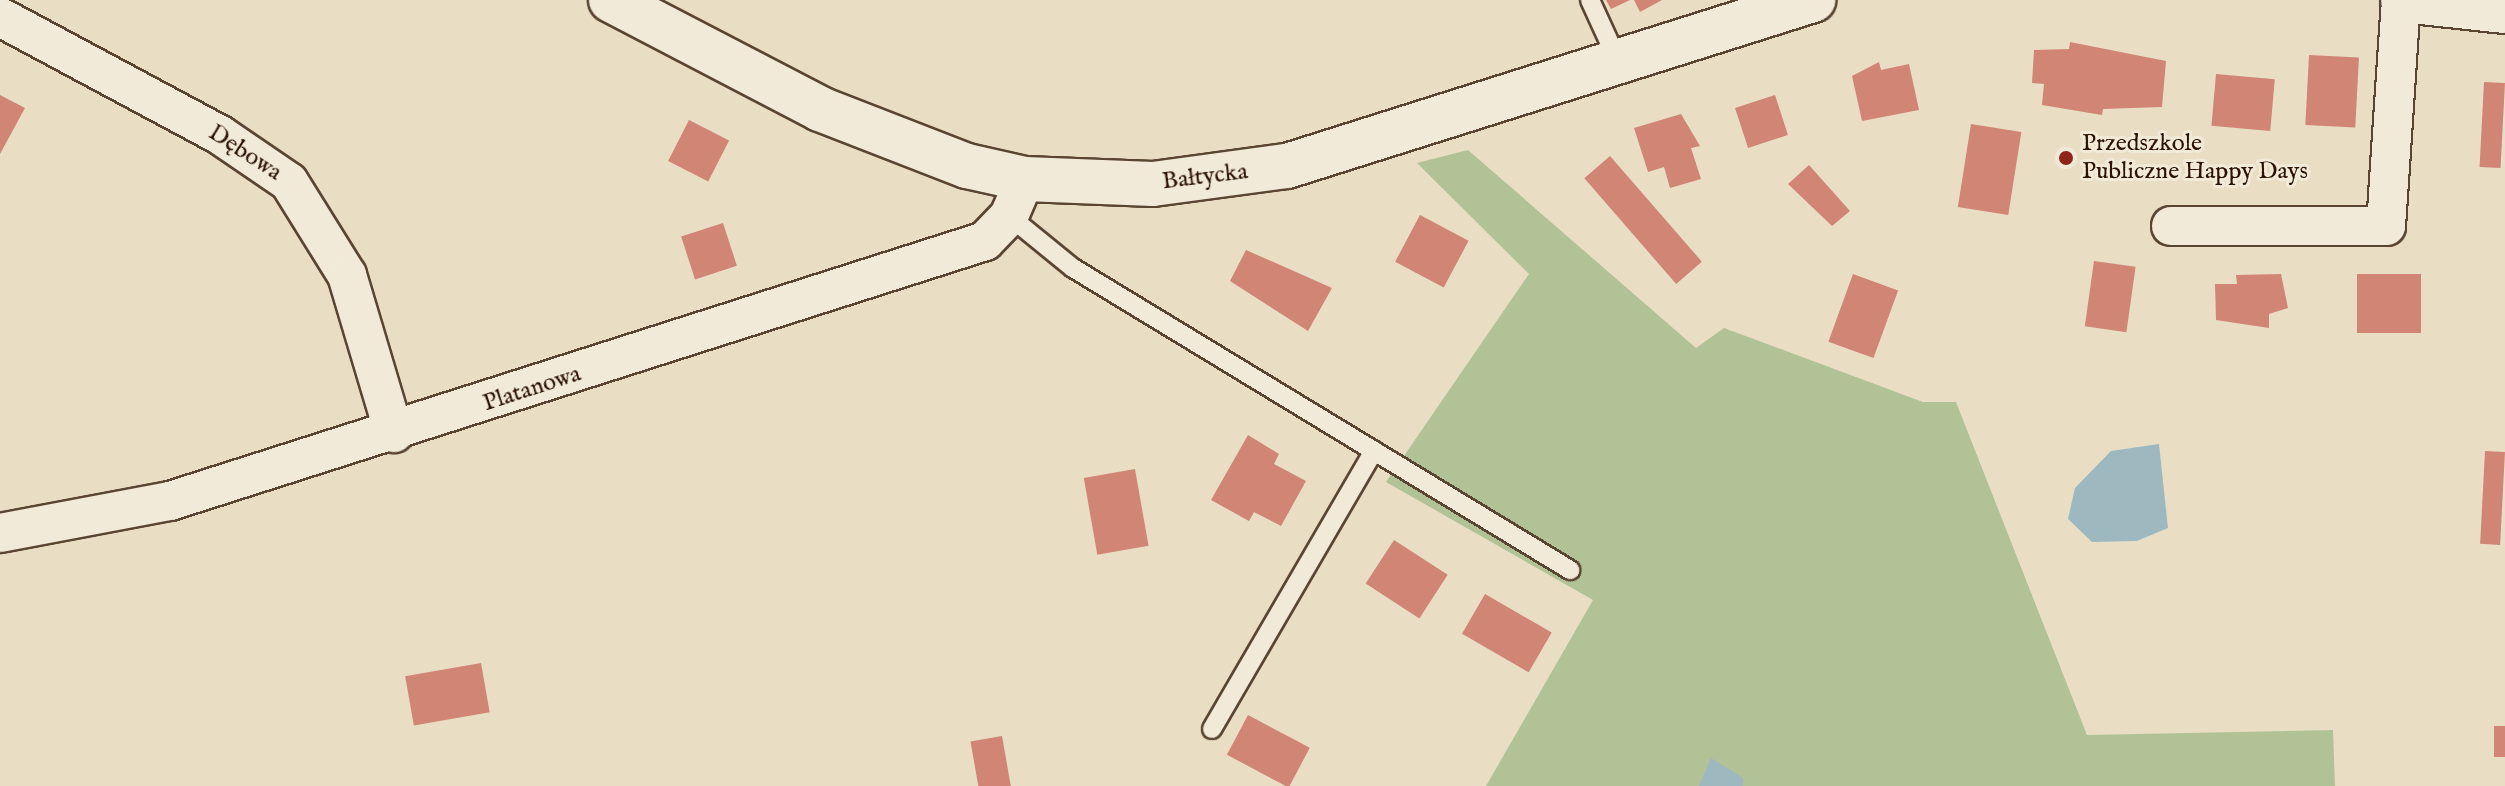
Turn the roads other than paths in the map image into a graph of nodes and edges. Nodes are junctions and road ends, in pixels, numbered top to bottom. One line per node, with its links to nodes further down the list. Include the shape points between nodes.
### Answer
1 (611, 0): 8 (street, Bałtycka, via 820,109 967,166)
2 (1590, 0): 7 (lane)
3 (1813, 0): 7 (street, Bałtycka)
4 (2402, 0): 5 (street); 9 (street, via 2386,226)
5 (2505, 11)
6 (0, 17): 10 (street, Dębowa, via 220,135 289,182 347,275)
7 (1617, 59): 8 (street, Bałtycka, via 1287,166)
8 (1017, 198): 10 (street, Platanowa, via 985,241); 11 (lane, via 1073,268)
9 (2171, 226)
10 (394, 433): 12 (street, Platanowa, via 170,501)
11 (1374, 451): 13 (lane); 14 (lane)
12 (0, 533)
13 (1570, 570)
14 (1212, 729)

